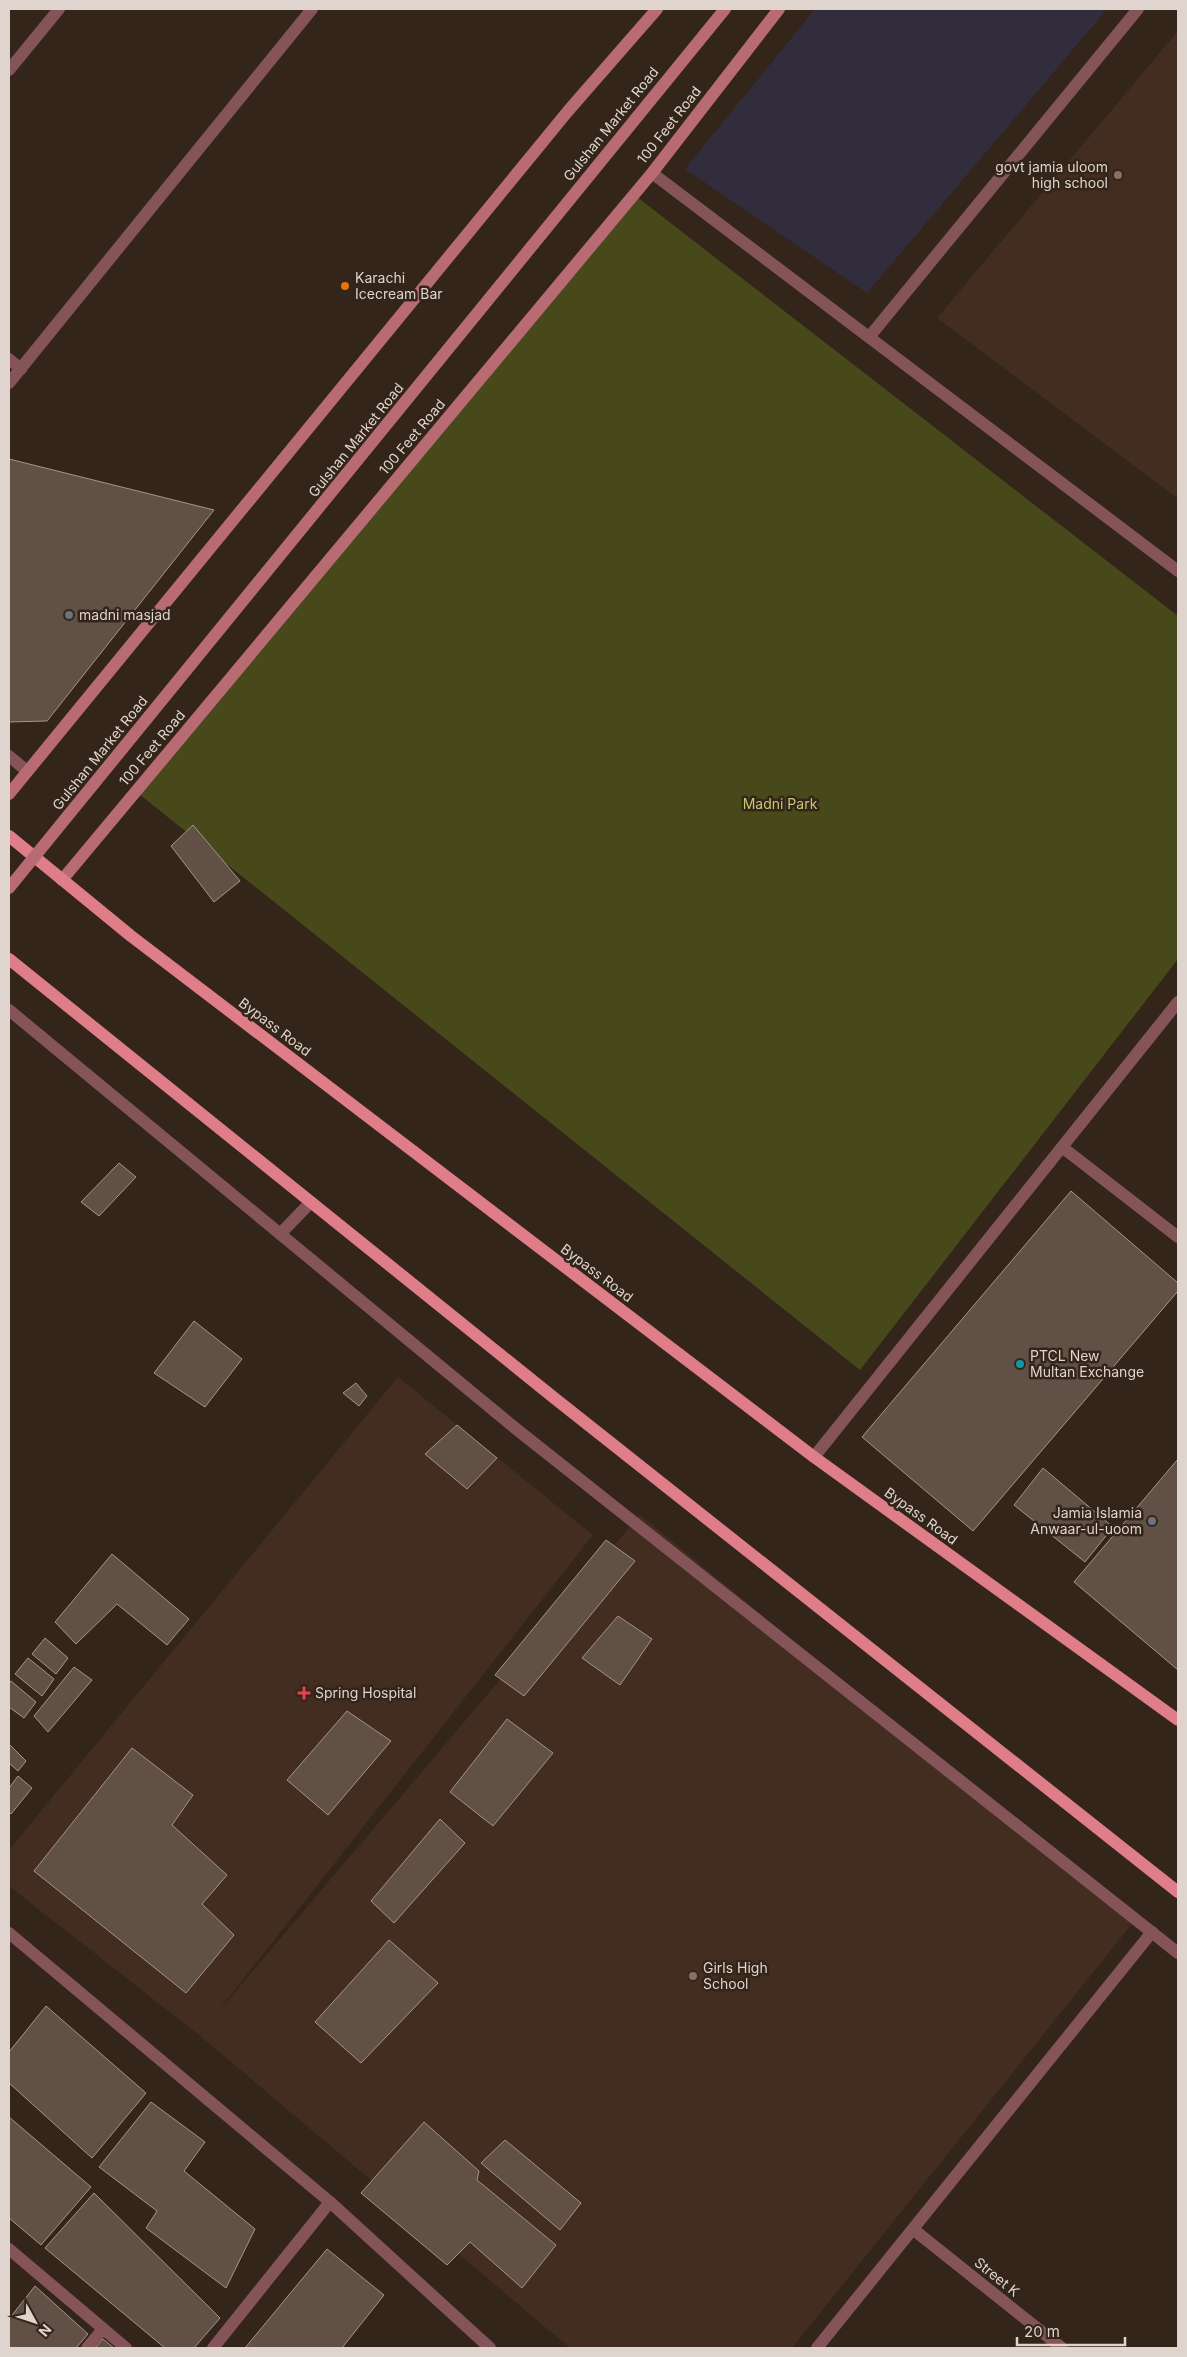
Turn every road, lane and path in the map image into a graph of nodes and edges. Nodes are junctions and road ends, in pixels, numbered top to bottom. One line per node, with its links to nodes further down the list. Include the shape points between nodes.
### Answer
1 (59, 9): 7 (street)
2 (312, 9): 11 (street)
3 (657, 9): 15 (main road, via 562,119)
4 (725, 9): 19 (main road, Gulshan Market Road, bridge)
5 (779, 9): 8 (main road, 100 Feet Road)
6 (1138, 9): 9 (street)
7 (9, 70)
8 (652, 173): 9 (street); 18 (main road, 100 Feet Road)
9 (870, 336): 13 (street)
10 (9, 359): 11 (street)
11 (21, 368): 12 (street)
12 (9, 383)
13 (1178, 571)
14 (9, 756): 15 (street)
15 (27, 771): 16 (main road)
16 (9, 794)
17 (9, 836): 18 (main road, Bypass Road)
18 (62, 880): 27 (main road, Bypass Road)
19 (9, 888)
20 (9, 959): 24 (main road)
21 (1178, 1002): 23 (street)
22 (9, 1010): 25 (street)
23 (1062, 1147): 26 (street); 27 (street)
24 (311, 1202): 25 (street); 29 (main road)
25 (280, 1234): 30 (street, via 515,1428)
26 (1178, 1237)
27 (814, 1457): 28 (main road, Bypass Road)
28 (1178, 1720)
29 (1178, 1892)
30 (1152, 1932): 32 (street); 34 (street)
31 (9, 1933): 33 (street)
32 (1178, 1953)
33 (330, 2202): 39 (street); 40 (street)
34 (914, 2230): 41 (street); 42 (street, Street K)
35 (9, 2249): 36 (street)
36 (103, 2329): 37 (street); 38 (street)
37 (87, 2348)
38 (126, 2348)
39 (213, 2348)
40 (490, 2348)
41 (817, 2348)
42 (1062, 2348)

